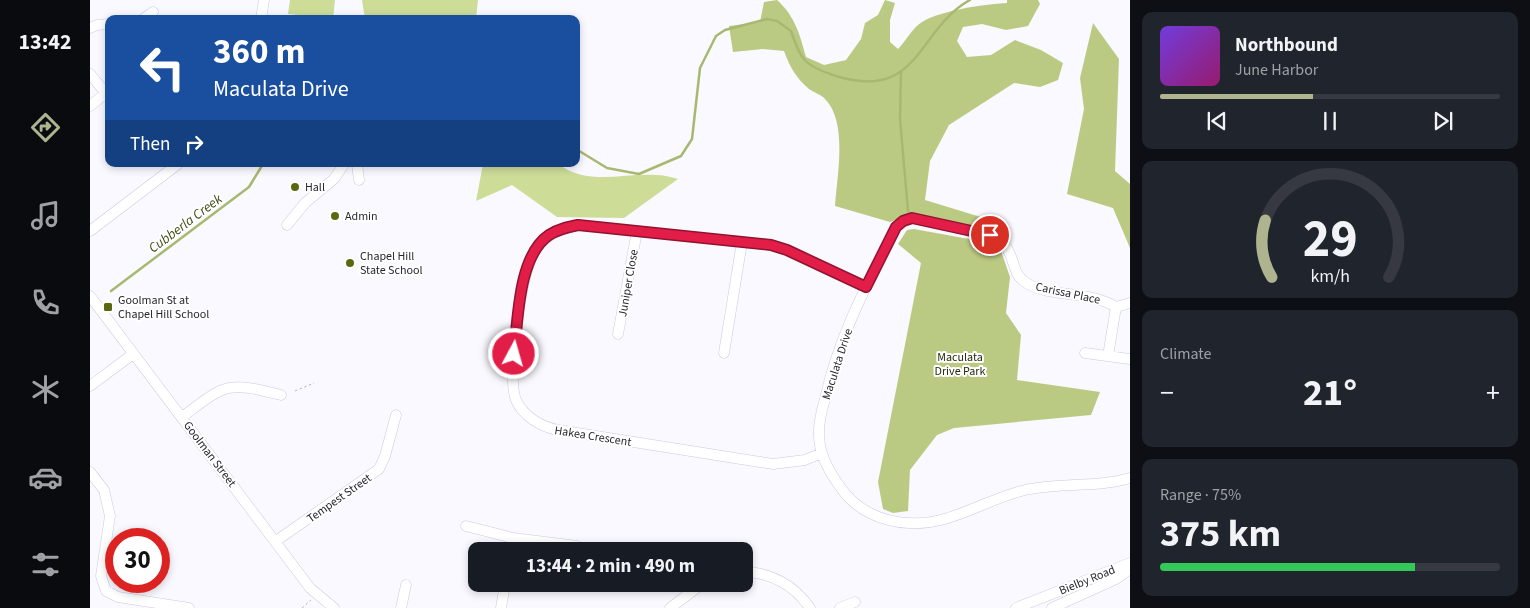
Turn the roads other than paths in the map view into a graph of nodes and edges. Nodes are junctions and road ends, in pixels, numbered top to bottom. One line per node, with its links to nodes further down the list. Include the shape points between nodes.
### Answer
1 (264, 0): 4 (street)
2 (153, 12): 3 (street)
3 (149, 15)
4 (262, 15)
5 (105, 25): 6 (street)
6 (90, 28)
7 (90, 74): 8 (street)
8 (105, 93)
9 (105, 96): 10 (street)
10 (90, 106)
11 (170, 167): 17 (street)
12 (342, 167): 16 (street)
13 (357, 167): 14 (street)
14 (358, 180)
15 (912, 218): 20 (street, Maculata Drive, via 896,227); 23 (street, Carissa Place, via 1002,240 1009,249 1019,277 1026,283 1037,288 1102,298)
16 (287, 225)
17 (90, 231)
18 (638, 231): 19 (street, Hakea Crescent); 24 (street, Juniper Close); 34 (street, Hakea Crescent, via 578,225 548,236 536,249 526,275 513,371 516,400 524,413 547,428 773,464 805,460)
19 (742, 242): 20 (street, Hakea Crescent, via 787,250); 25 (street)
20 (866, 287): 34 (street, Maculata Drive, via 829,378 819,433)
21 (90, 296): 27 (street, Goolman Street)
22 (1130, 303): 23 (street, Carissa Place)
23 (1116, 307): 28 (street)
24 (618, 334)
25 (724, 352)
26 (1085, 352): 28 (street)
27 (133, 354): 30 (street); 33 (street, Goolman Street)
28 (1108, 356): 29 (street)
29 (1130, 359)
30 (90, 386)
31 (281, 395): 33 (street, via 248,387 222,388)
32 (396, 415): 39 (street, Tempest Street, via 379,469)
33 (182, 417): 39 (street, Goolman Street)
34 (822, 453): 36 (street, Maculata Drive, via 833,477 847,496 886,520 910,524 953,517 1025,490)
35 (90, 472): 49 (street, via 104,490 110,516 101,576 106,591 118,597)
36 (1130, 478)
37 (466, 526): 38 (street)
38 (513, 538): 40 (street); 41 (street)
39 (276, 541): 50 (street, Goolman Street, via 310,588)
40 (512, 542)
41 (545, 542)
42 (1130, 563): 56 (street, Bielby Road)
43 (1130, 569): 57 (street, Bielby Road)
44 (753, 574): 54 (street, via 788,585)
45 (406, 585): 51 (street)
46 (504, 592): 52 (street)
47 (691, 592): 53 (street)
48 (855, 602): 55 (street)
49 (189, 608)
50 (334, 608)
51 (401, 608)
52 (501, 608)
53 (670, 608)
54 (810, 608)
55 (840, 608)
56 (1016, 608)
57 (1052, 608)

